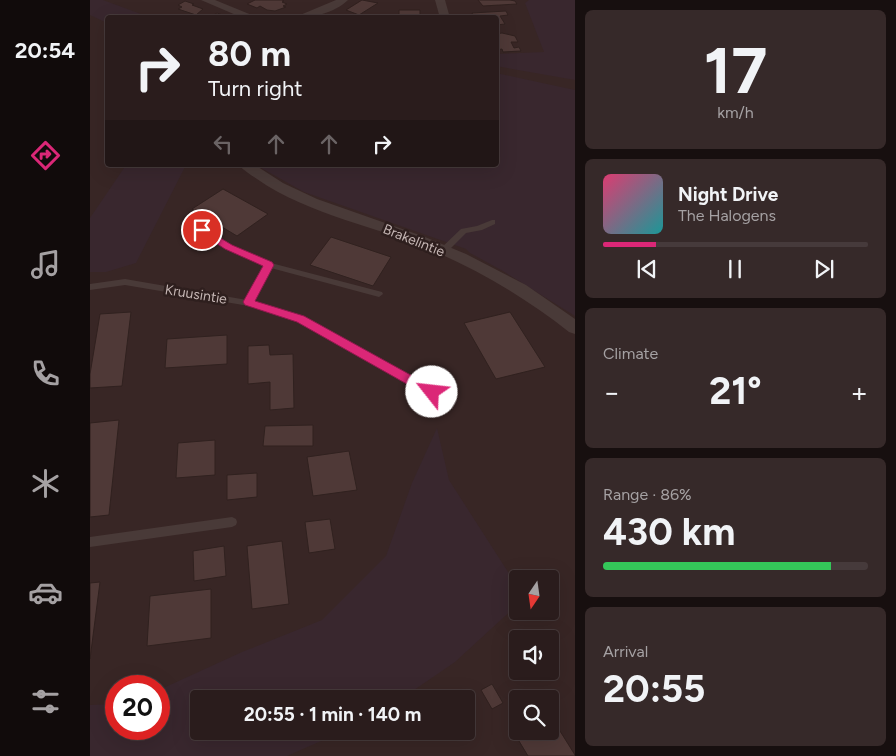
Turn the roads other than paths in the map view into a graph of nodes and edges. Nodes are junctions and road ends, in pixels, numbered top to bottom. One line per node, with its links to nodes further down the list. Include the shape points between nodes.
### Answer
1 (206, 0): 4 (street)
2 (343, 0): 5 (street)
3 (440, 0): 6 (street)
4 (246, 15)
5 (307, 15)
6 (444, 15)
7 (249, 167): 10 (street, Brakelintie, via 278,186)
8 (492, 222): 10 (lane, via 464,231)
9 (202, 230): 11 (lane, via 229,247)
10 (443, 251): 15 (street, Brakelintie, via 495,276)
11 (269, 265): 13 (lane); 14 (lane)
12 (90, 287): 14 (lane, Kruusintie, via 125,282)
13 (379, 294)
14 (249, 302): 16 (lane, Kruusintie, via 300,319)
15 (575, 328)
16 (432, 392)
17 (232, 522): 18 (lane)
18 (90, 542)

